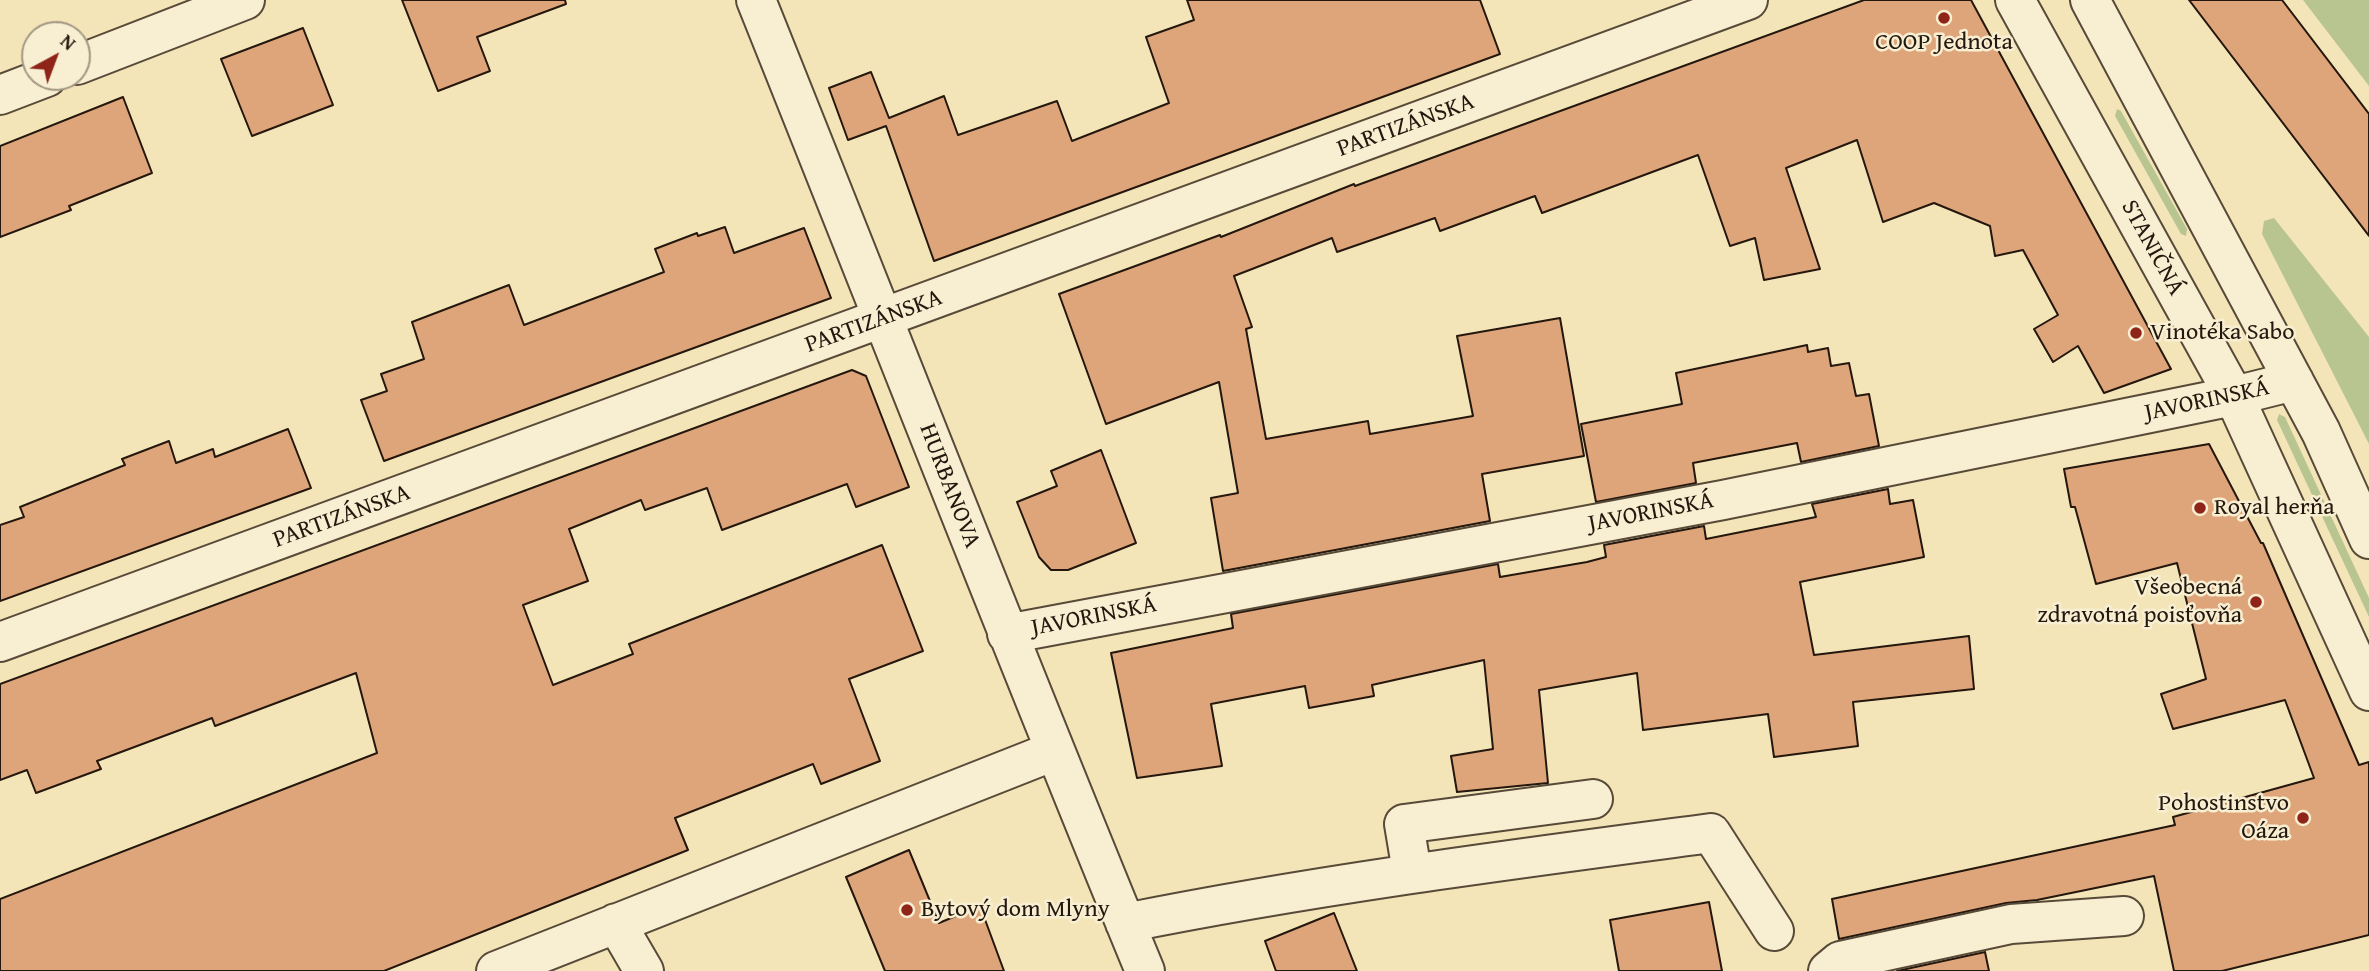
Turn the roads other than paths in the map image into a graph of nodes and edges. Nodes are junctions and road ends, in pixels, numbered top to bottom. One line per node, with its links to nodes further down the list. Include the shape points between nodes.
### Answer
1 (244, 0): 6 (street)
2 (757, 0): 9 (street, HURBANOVA)
3 (1748, 0): 9 (street, PARTIZÁNSKA)
4 (2015, 0): 11 (street, STANIČNÁ)
5 (2090, 0): 10 (street)
6 (91, 60)
7 (21, 88): 8 (street)
8 (0, 96)
9 (884, 318): 13 (street, HURBANOVA); 14 (street, PARTIZÁNSKA)
10 (2294, 381): 11 (street, JAVORINSKÁ); 12 (street)
11 (2234, 396): 13 (street, JAVORINSKÁ, via 1723,500); 15 (street, STANIČNÁ)
12 (2369, 539)
13 (1007, 634): 16 (street, HURBANOVA)
14 (0, 642)
15 (2369, 691)
16 (1055, 751): 20 (street); 21 (street, HURBANOVA)
17 (1593, 799): 18 (street, via 1404,824)
18 (1412, 872): 21 (street); 22 (street, via 1711,833)
19 (2124, 916): 26 (street, via 2011,924 1840,961)
20 (616, 923): 23 (street); 24 (street)
21 (1125, 923): 25 (street, HURBANOVA)
22 (1774, 931)
23 (496, 971)
24 (644, 971)
25 (1145, 971)
26 (1828, 971)

